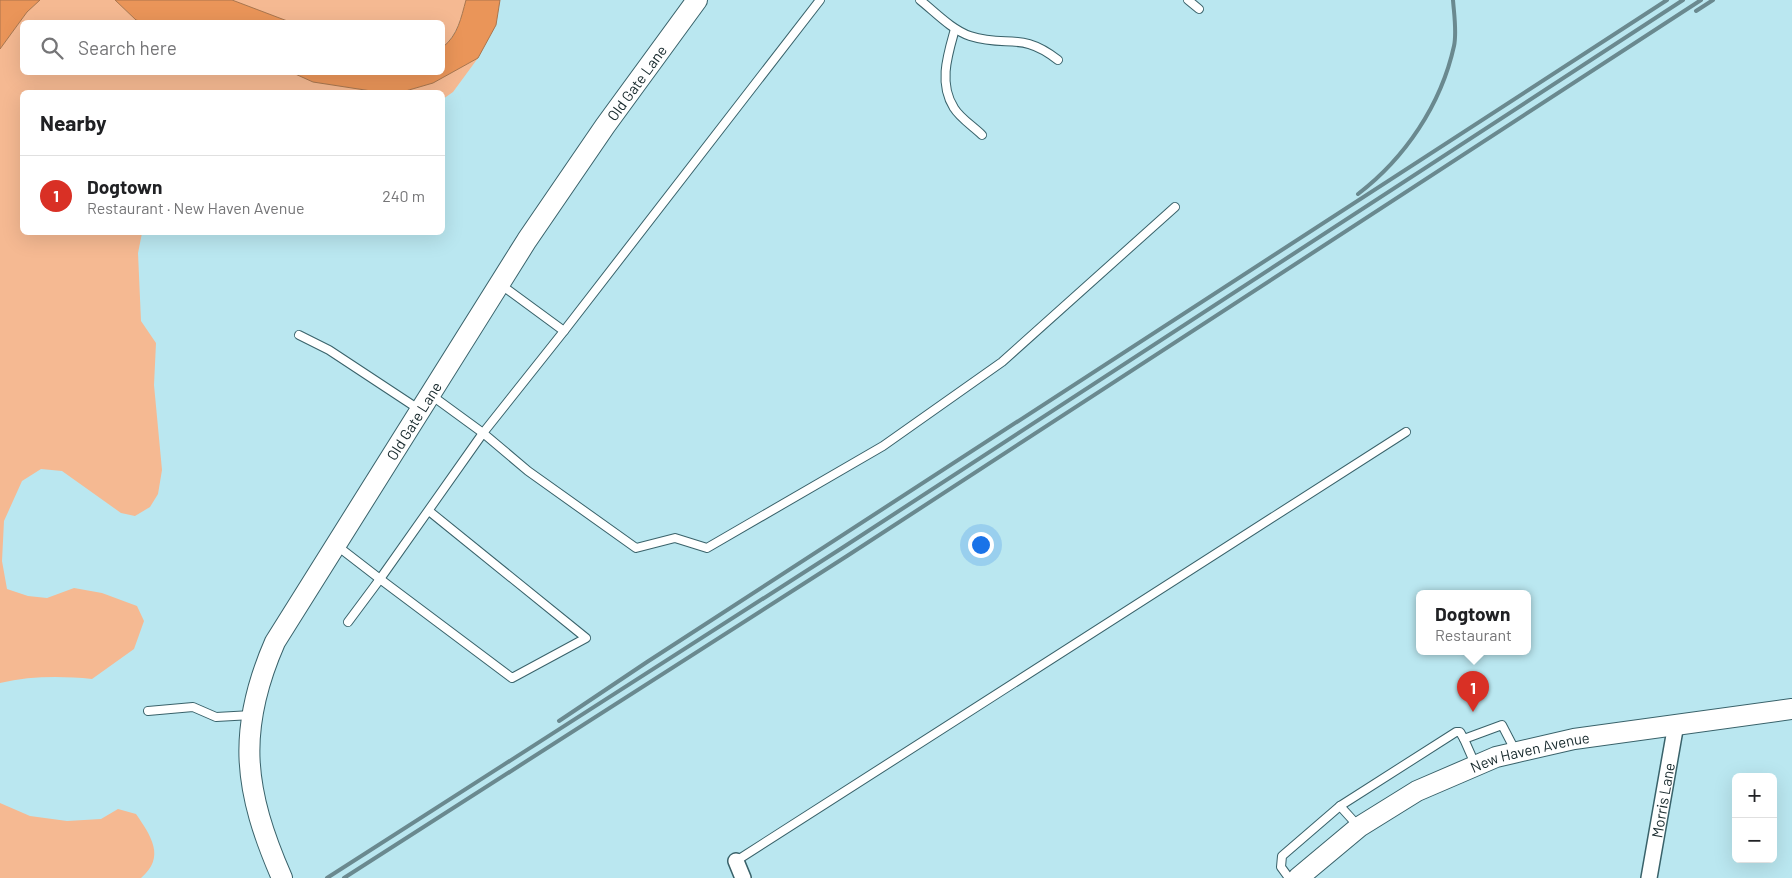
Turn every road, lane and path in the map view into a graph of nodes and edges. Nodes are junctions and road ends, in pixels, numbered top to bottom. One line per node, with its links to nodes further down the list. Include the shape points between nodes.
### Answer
1 (697, 0): 10 (main road, Old Gate Lane, via 605,126)
2 (820, 0): 11 (lane)
3 (920, 0): 6 (lane)
4 (1188, 0): 5 (lane)
5 (1199, 9)
6 (955, 29): 7 (lane, via 969,36 991,40 1033,43); 8 (lane, via 945,65 946,85 954,108)
7 (1058, 60)
8 (982, 135)
9 (1175, 207): 15 (lane, via 1002,362 883,446 707,548 674,538 636,548 528,471)
10 (500, 284): 11 (lane); 13 (main road, Old Gate Lane)
11 (564, 331): 15 (lane)
12 (299, 335): 13 (lane)
13 (426, 402): 15 (lane); 17 (main road, Old Gate Lane)
14 (1406, 432): 29 (lane)
15 (483, 433): 16 (lane)
16 (430, 511): 18 (lane); 18 (lane, via 586,638 512,678)
17 (336, 545): 18 (lane); 22 (main road, Old Gate Lane, via 275,642 262,673)
18 (380, 579): 19 (lane)
19 (348, 622)
20 (1792, 709): 23 (main road, New Haven Avenue)
21 (148, 711): 22 (lane, via 193,707 216,717)
22 (252, 715): 30 (main road, Old Gate Lane, via 249,767 254,798 259,822)
23 (1676, 724): 25 (main road, New Haven Avenue); 34 (street, Morris Lane)
24 (1464, 739): 25 (lane, via 1502,725); 26 (lane); 27 (lane, via 1460,732 1456,732)
25 (1516, 752): 26 (main road, New Haven Avenue)
26 (1475, 764): 28 (main road, New Haven Avenue, via 1418,791)
27 (1340, 806): 28 (lane); 32 (lane, via 1282,856 1281,867)
28 (1359, 826): 33 (main road, New Haven Avenue)
29 (736, 861): 31 (street)
30 (282, 878)
31 (743, 878)
32 (1289, 878)
33 (1298, 878)
34 (1649, 878)

